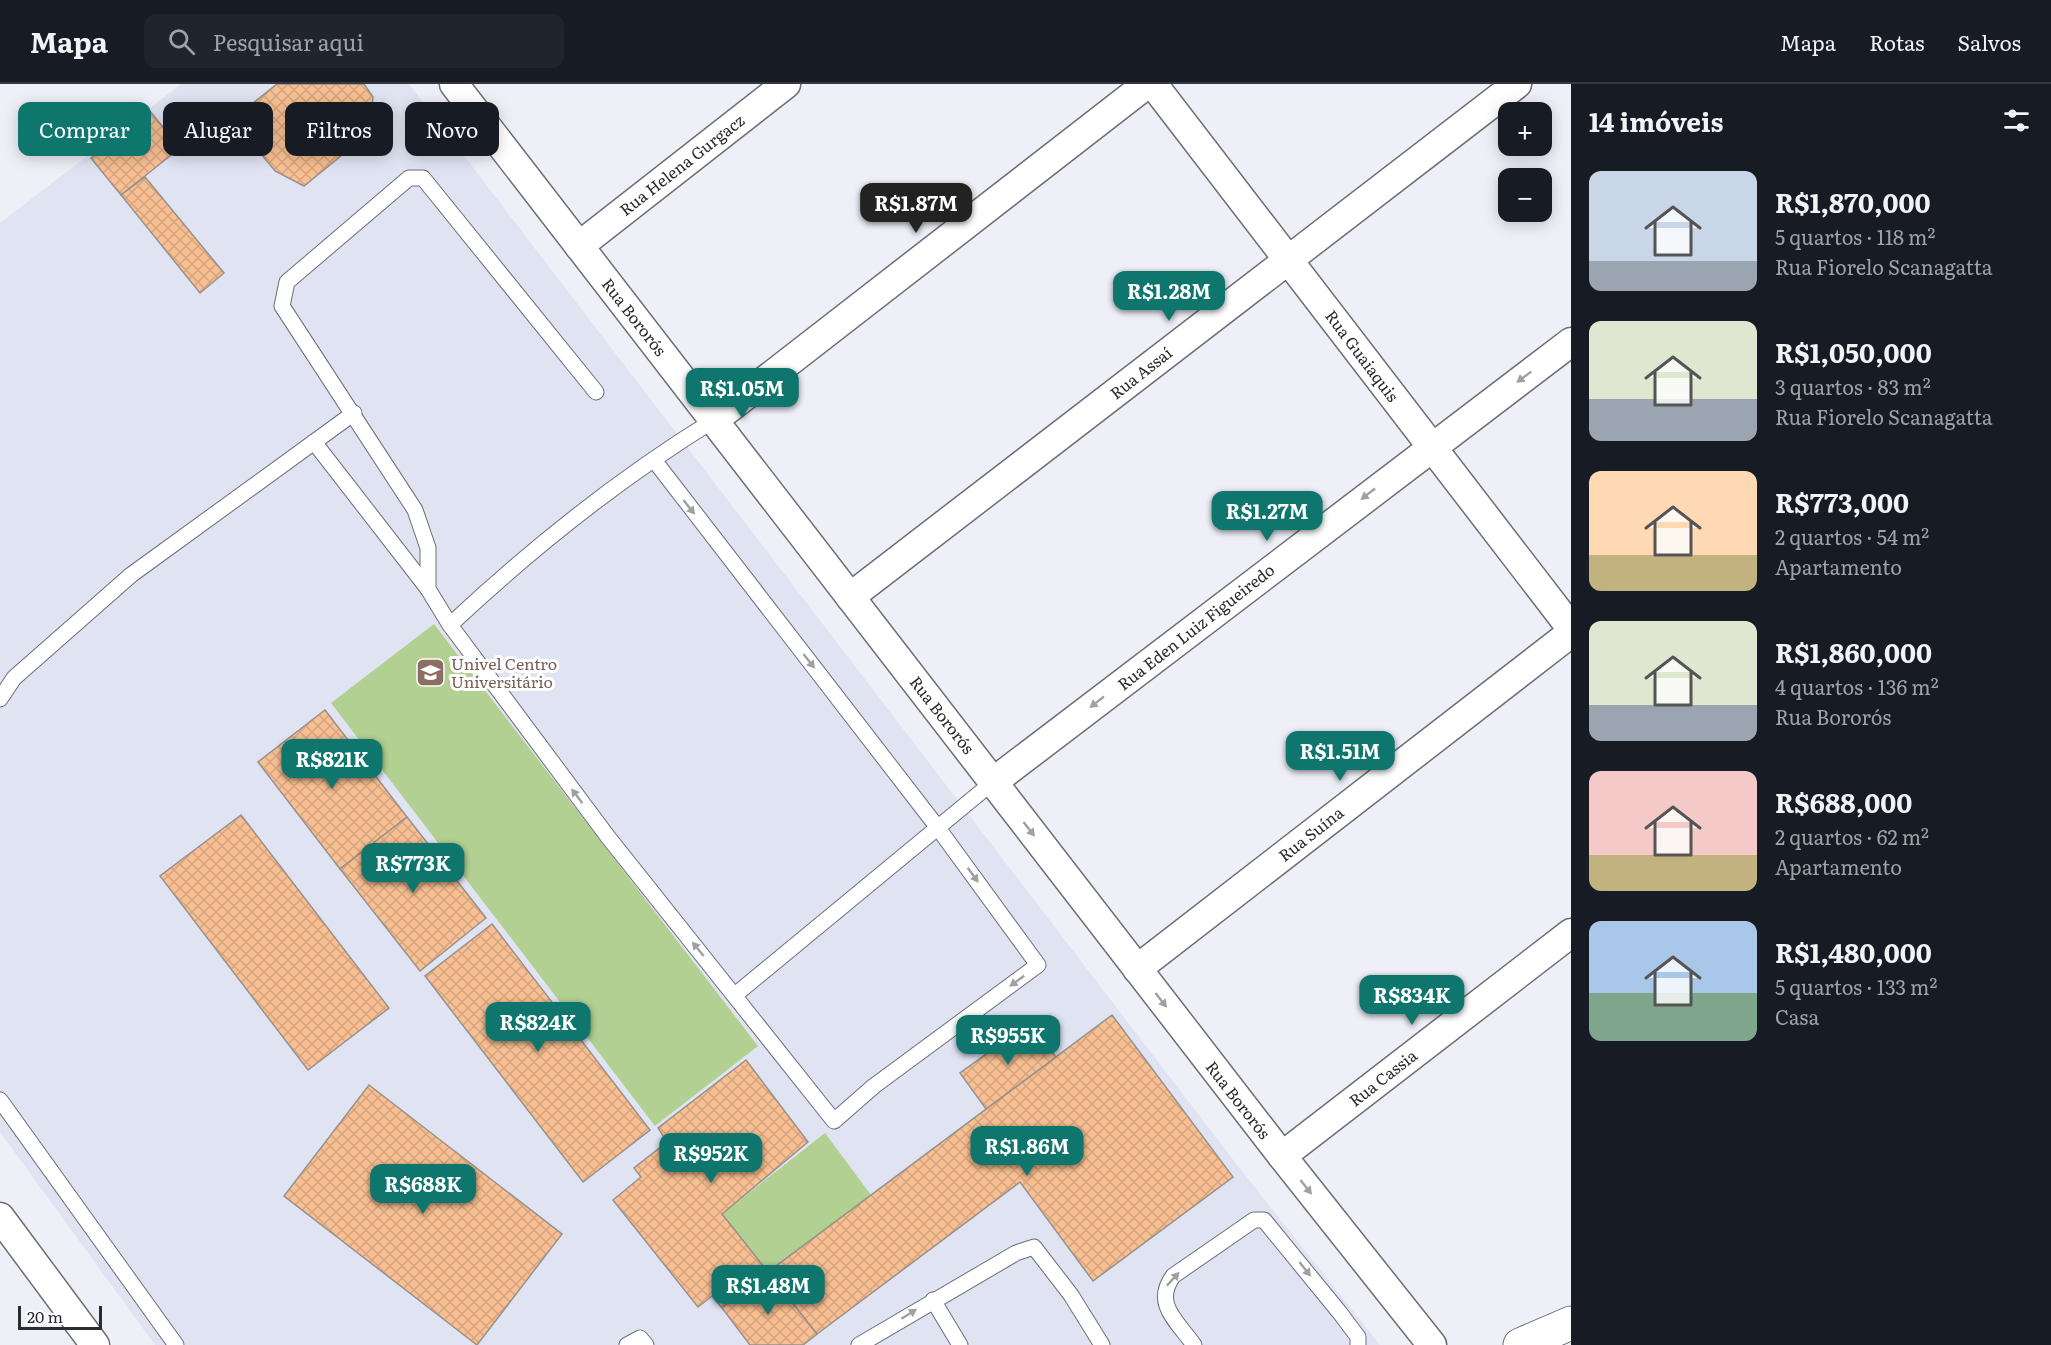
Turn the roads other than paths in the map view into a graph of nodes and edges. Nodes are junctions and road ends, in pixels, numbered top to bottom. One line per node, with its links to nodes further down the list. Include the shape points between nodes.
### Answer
1 (454, 84): 6 (street, Rua Bororós)
2 (786, 84): 6 (street, Rua Helena Gurgacz)
3 (1147, 84): 11 (street)
4 (1153, 84): 7 (street, Rua Guaiaquis)
5 (1517, 84): 7 (street, Rua Assaí)
6 (579, 246): 11 (street, Rua Bororós)
7 (1288, 260): 13 (street, Rua Guaiaquis); 18 (street, Rua Assaí)
8 (1571, 342): 13 (street, Rua Eden Luiz Figueiredo, one-way to 13)
9 (596, 392): 10 (lane, via 435,191 423,178 409,178 287,282 283,294 282,306)
10 (354, 413): 12 (lane); 15 (lane, via 415,510)
11 (714, 420): 14 (lane); 18 (street, Rua Bororós)
12 (314, 442): 16 (lane); 22 (lane, via 131,575 14,678)
13 (1431, 446): 20 (street, Rua Guaiaquis); 23 (street, Rua Eden Luiz Figueiredo, one-way to 23)
14 (654, 460): 19 (lane, via 486,592); 24 (lane, one-way to 24)
15 (428, 548): 16 (lane); 17 (lane)
16 (406, 563): 17 (lane)
17 (428, 589): 19 (lane)
18 (850, 597): 23 (street, Rua Bororós)
19 (450, 626): 27 (lane, one-way to 19, via 608,837)
20 (1571, 628)
21 (1571, 633): 26 (street, Rua Suína)
22 (0, 699)
23 (993, 782): 24 (lane); 26 (street, Rua Bororós, one-way to 26)
24 (938, 828): 27 (lane); 27 (lane, one-way to 27, via 1038,965 874,1086 834,1121)
25 (1571, 933): 29 (street, Rua Cassia)
26 (1137, 969): 29 (street, Rua Bororós, one-way to 29)
27 (735, 995)
28 (0, 1100): 34 (lane)
29 (1282, 1156): 42 (street, Rua Bororós, one-way to 42)
30 (0, 1217): 33 (street)
31 (933, 1300): 37 (lane, one-way to 31); 38 (lane); 39 (lane, via 1016,1252 1034,1247 1071,1295)
32 (1571, 1323): 43 (main road)
33 (95, 1345)
34 (176, 1345)
35 (627, 1345): 36 (lane, via 640,1338)
36 (646, 1345)
37 (860, 1345)
38 (960, 1345)
39 (1102, 1345)
40 (1193, 1345): 41 (lane, one-way to 41, via 1164,1302 1164,1288 1173,1276 1254,1220 1270,1225 1358,1337)
41 (1358, 1345)
42 (1432, 1345)
43 (1520, 1345)

